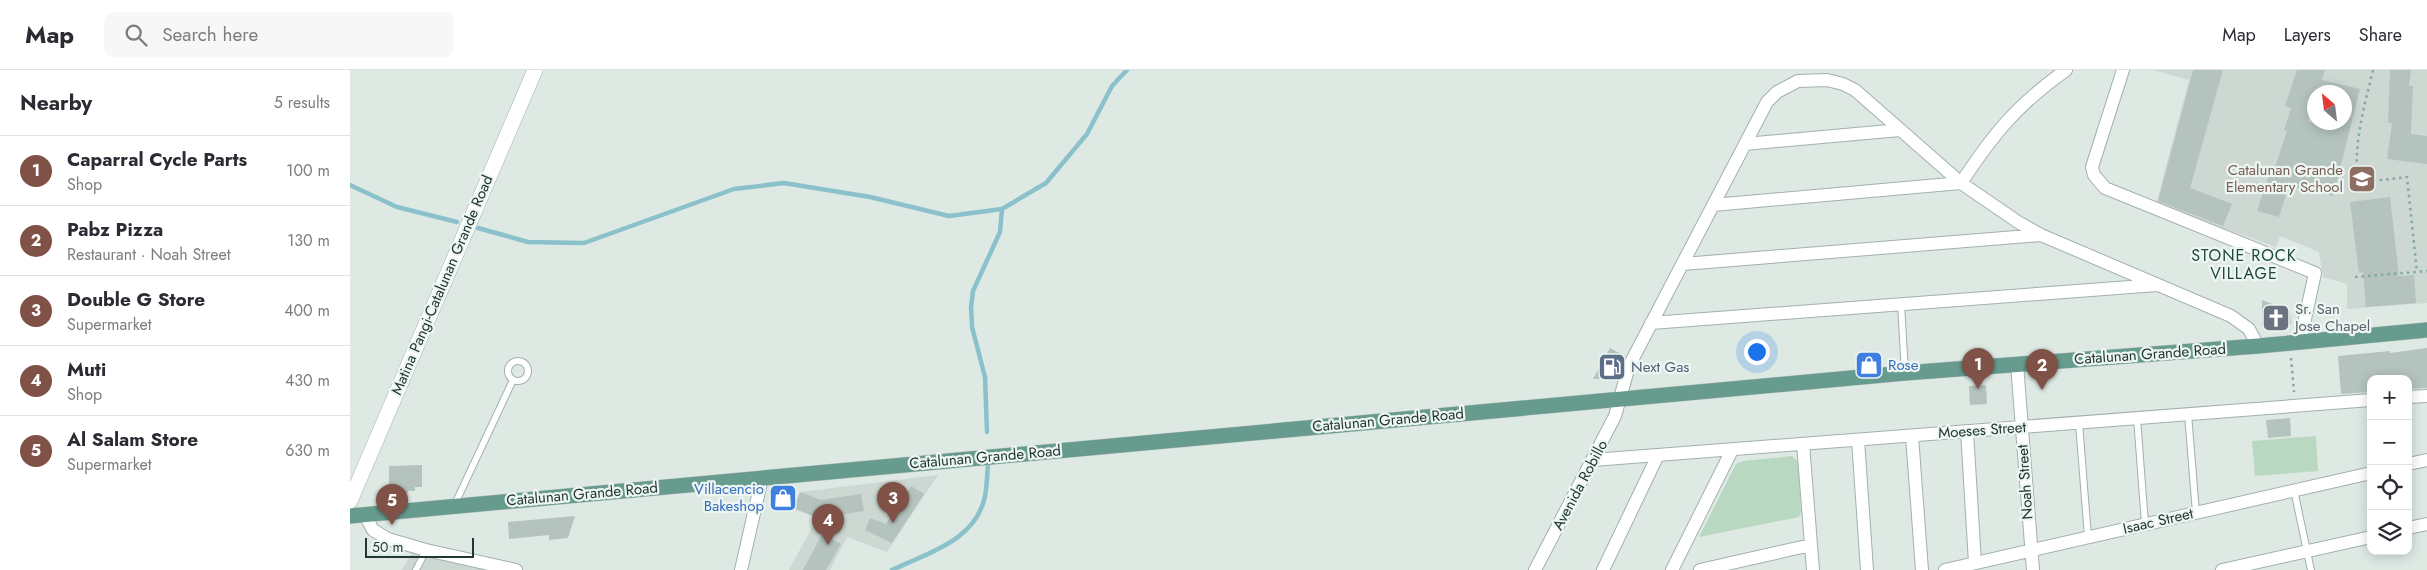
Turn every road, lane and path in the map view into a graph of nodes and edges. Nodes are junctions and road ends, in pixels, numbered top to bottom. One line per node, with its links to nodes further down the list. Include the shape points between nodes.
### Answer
1 (535, 70): 44 (street, Matina Pangi-Catalunan Grande Road)
2 (2066, 70): 7 (street, via 2025,101 2002,125)
3 (2123, 70): 18 (street, via 2092,167 2094,176 2105,188 2314,273)
4 (2373, 70): 12 (path, via 2358,135 2358,183 2407,177)
5 (1900, 130): 6 (street); 6 (street, Avenida Robillo, via 1868,100 1843,84 1805,80 1776,92 1767,102); 7 (street, Avenida Robillo)
6 (1745, 144): 8 (street, Avenida Robillo)
7 (1961, 183): 8 (street); 9 (street, Avenida Robillo)
8 (1713, 205): 10 (street, Avenida Robillo)
9 (2041, 235): 10 (street); 14 (street, Avenida Robillo)
10 (1683, 264): 16 (street, Avenida Robillo)
11 (2427, 271): 12 (path)
12 (2417, 272): 13 (path)
13 (2355, 276)
14 (2161, 284): 15 (street); 19 (street, Avenida Robillo, via 2243,323)
15 (1901, 304): 16 (street); 21 (lane)
16 (1651, 323): 25 (street, Avenida Robillo, via 1629,366)
17 (2427, 330): 18 (main road, Catalunan Grande Road)
18 (2295, 342): 19 (main road, Catalunan Grande Road); 27 (path)
19 (2258, 346): 20 (main road, Catalunan Grande Road)
20 (2016, 364): 21 (main road, Catalunan Grande Road); 31 (street, Noah Street)
21 (1905, 373): 25 (main road, Catalunan Grande Road)
22 (513, 380): 45 (lane)
23 (2427, 396): 24 (street)
24 (2412, 397)
25 (1621, 398): 38 (street, Avenida Robillo); 42 (main road, Catalunan Grande Road)
26 (2367, 400): 27 (street, Moeses Street)
27 (2296, 406): 28 (street, Moeses Street)
28 (2188, 414): 29 (street, Moeses Street); 46 (lane)
29 (2137, 418): 30 (street, Moeses Street); 48 (lane)
30 (2079, 423): 31 (street, Moeses Street); 51 (lane)
31 (2021, 427): 32 (street, Moeses Street); 55 (street, Noah Street)
32 (1967, 431): 33 (street, Moeses Street); 57 (street)
33 (1912, 436): 34 (street, Moeses Street); 67 (street)
34 (1858, 440): 35 (street, Moeses Street); 66 (street)
35 (1803, 444): 36 (street, Moeses Street); 53 (street)
36 (1732, 450): 37 (street, Moeses Street); 63 (street)
37 (1658, 455): 38 (street, Moeses Street); 62 (street)
38 (1593, 460): 61 (street, Avenida Robillo)
39 (2427, 460): 40 (street)
40 (2412, 463)
41 (2367, 474): 43 (street, Isaac Street)
42 (762, 478): 45 (main road, Catalunan Grande Road); 60 (street)
43 (2294, 490): 46 (street, Isaac Street); 56 (lane)
44 (350, 501)
45 (454, 506): 47 (main road, Catalunan Grande Road)
46 (2196, 513): 48 (street, Isaac Street)
47 (358, 515): 54 (street, via 379,535)
48 (2145, 524): 51 (street, Isaac Street)
49 (2427, 524): 50 (street)
50 (2412, 527)
51 (2088, 537): 55 (street, Isaac Street)
52 (2367, 538): 56 (street)
53 (1811, 545): 64 (street); 65 (street)
54 (426, 550): 58 (lane); 59 (street)
55 (2030, 550): 57 (street, Isaac Street); 69 (street, Noah Street)
56 (2307, 551): 70 (street); 71 (lane)
57 (1975, 563): 68 (street, Isaac Street)
58 (416, 570)
59 (516, 570)
60 (741, 570)
61 (1535, 570)
62 (1603, 570)
63 (1672, 570)
64 (1700, 570)
65 (1813, 570)
66 (1867, 570)
67 (1922, 570)
68 (1945, 570)
69 (2033, 570)
70 (2222, 570)
71 (2311, 570)

